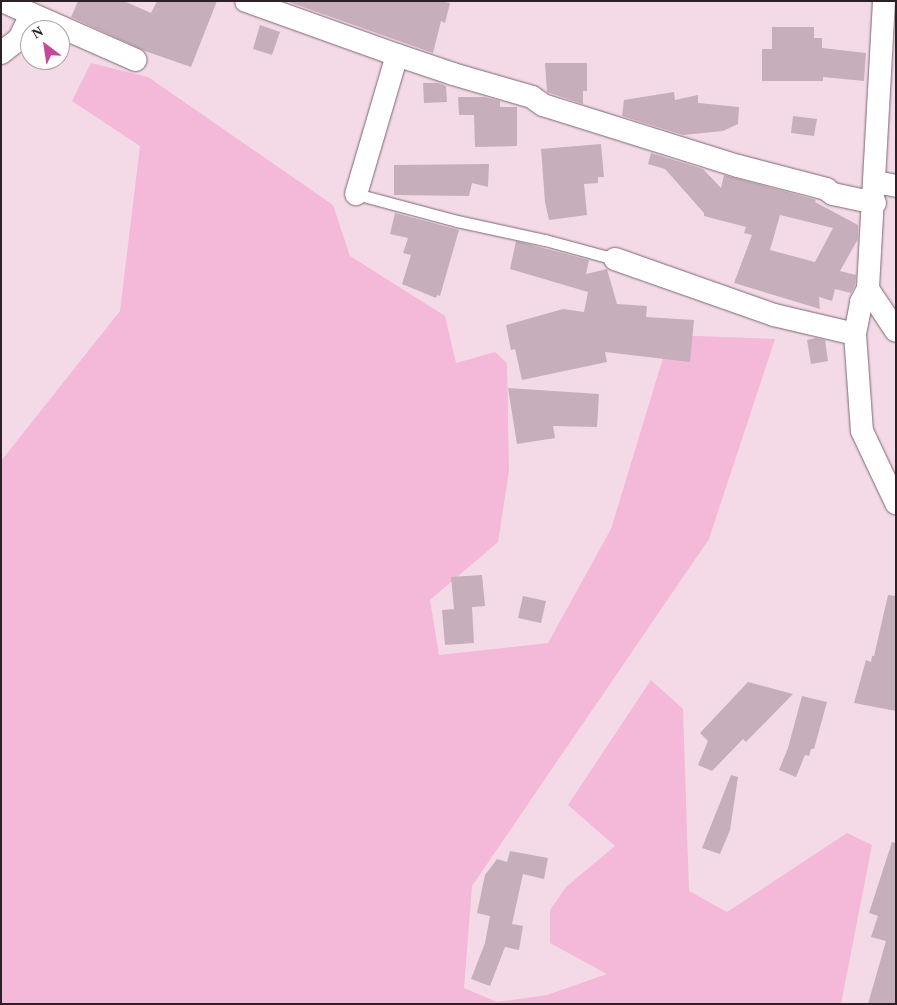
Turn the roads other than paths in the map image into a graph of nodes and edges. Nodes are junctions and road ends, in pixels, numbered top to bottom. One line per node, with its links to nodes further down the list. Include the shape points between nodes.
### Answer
1 (2, 1): 4 (street)
2 (246, 1): 6 (street)
3 (884, 1): 8 (street)
4 (31, 14): 5 (street, via 19,39); 7 (street)
5 (1, 53)
6 (397, 55): 8 (street, via 532,97 544,105 738,166 826,189 833,194); 9 (street)
7 (136, 60)
8 (882, 190): 11 (street)
9 (356, 194): 10 (lane)
10 (615, 259): 13 (street, via 774,315)
11 (868, 289): 12 (street); 13 (street)
12 (896, 331)
13 (855, 334): 14 (street, via 862,431)
14 (896, 503)

